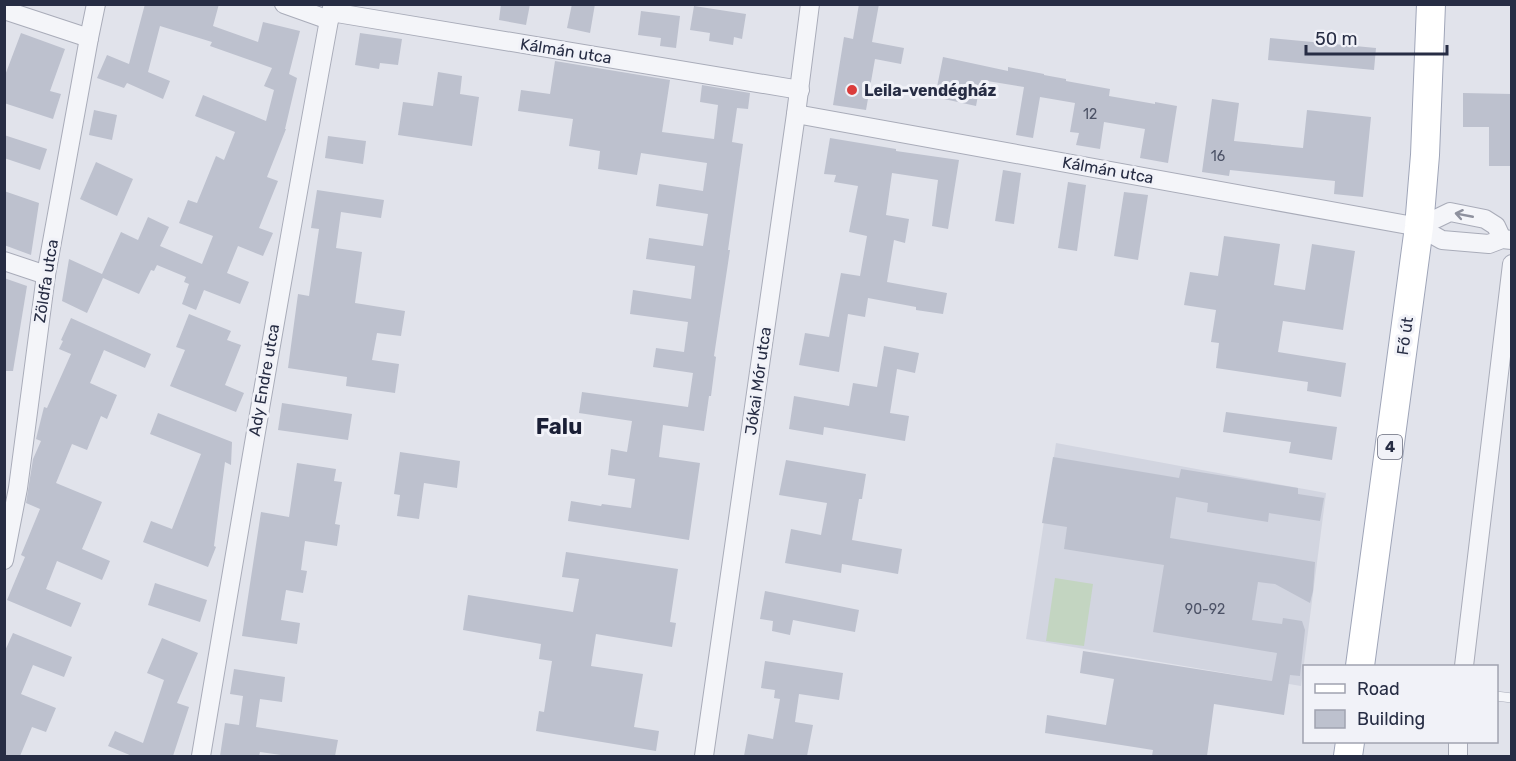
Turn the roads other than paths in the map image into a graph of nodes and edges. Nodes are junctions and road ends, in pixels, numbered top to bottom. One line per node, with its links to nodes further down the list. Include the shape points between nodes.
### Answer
1 (96, 4): 7 (street, Zöldfa utca)
2 (284, 4): 6 (street, Kálmán utca)
3 (810, 4): 8 (street, Jókai Mór utca)
4 (1431, 4): 10 (main road, Fő út / 4)
5 (4, 10): 7 (street)
6 (331, 12): 8 (street, Kálmán utca); 19 (street, Ady Endre utca)
7 (89, 38): 14 (street, Zöldfa utca)
8 (800, 90): 9 (street, Jókai Mór utca)
9 (796, 114): 10 (street, Kálmán utca); 20 (street, Jókai Mór utca)
10 (1419, 227): 11 (street, Kálmán utca, via 1442,240 1489,244); 11 (street, one-way to 10, via 1485,219 1449,212); 17 (main road, Fő út / 4)
11 (1507, 240)
12 (4, 261): 14 (street)
13 (1512, 264): 18 (street)
14 (46, 275): 15 (street, Zöldfa utca)
15 (11, 486): 16 (street, Zöldfa utca)
16 (4, 560)
17 (1360, 665)
18 (1464, 665)
19 (201, 756)
20 (704, 756)

